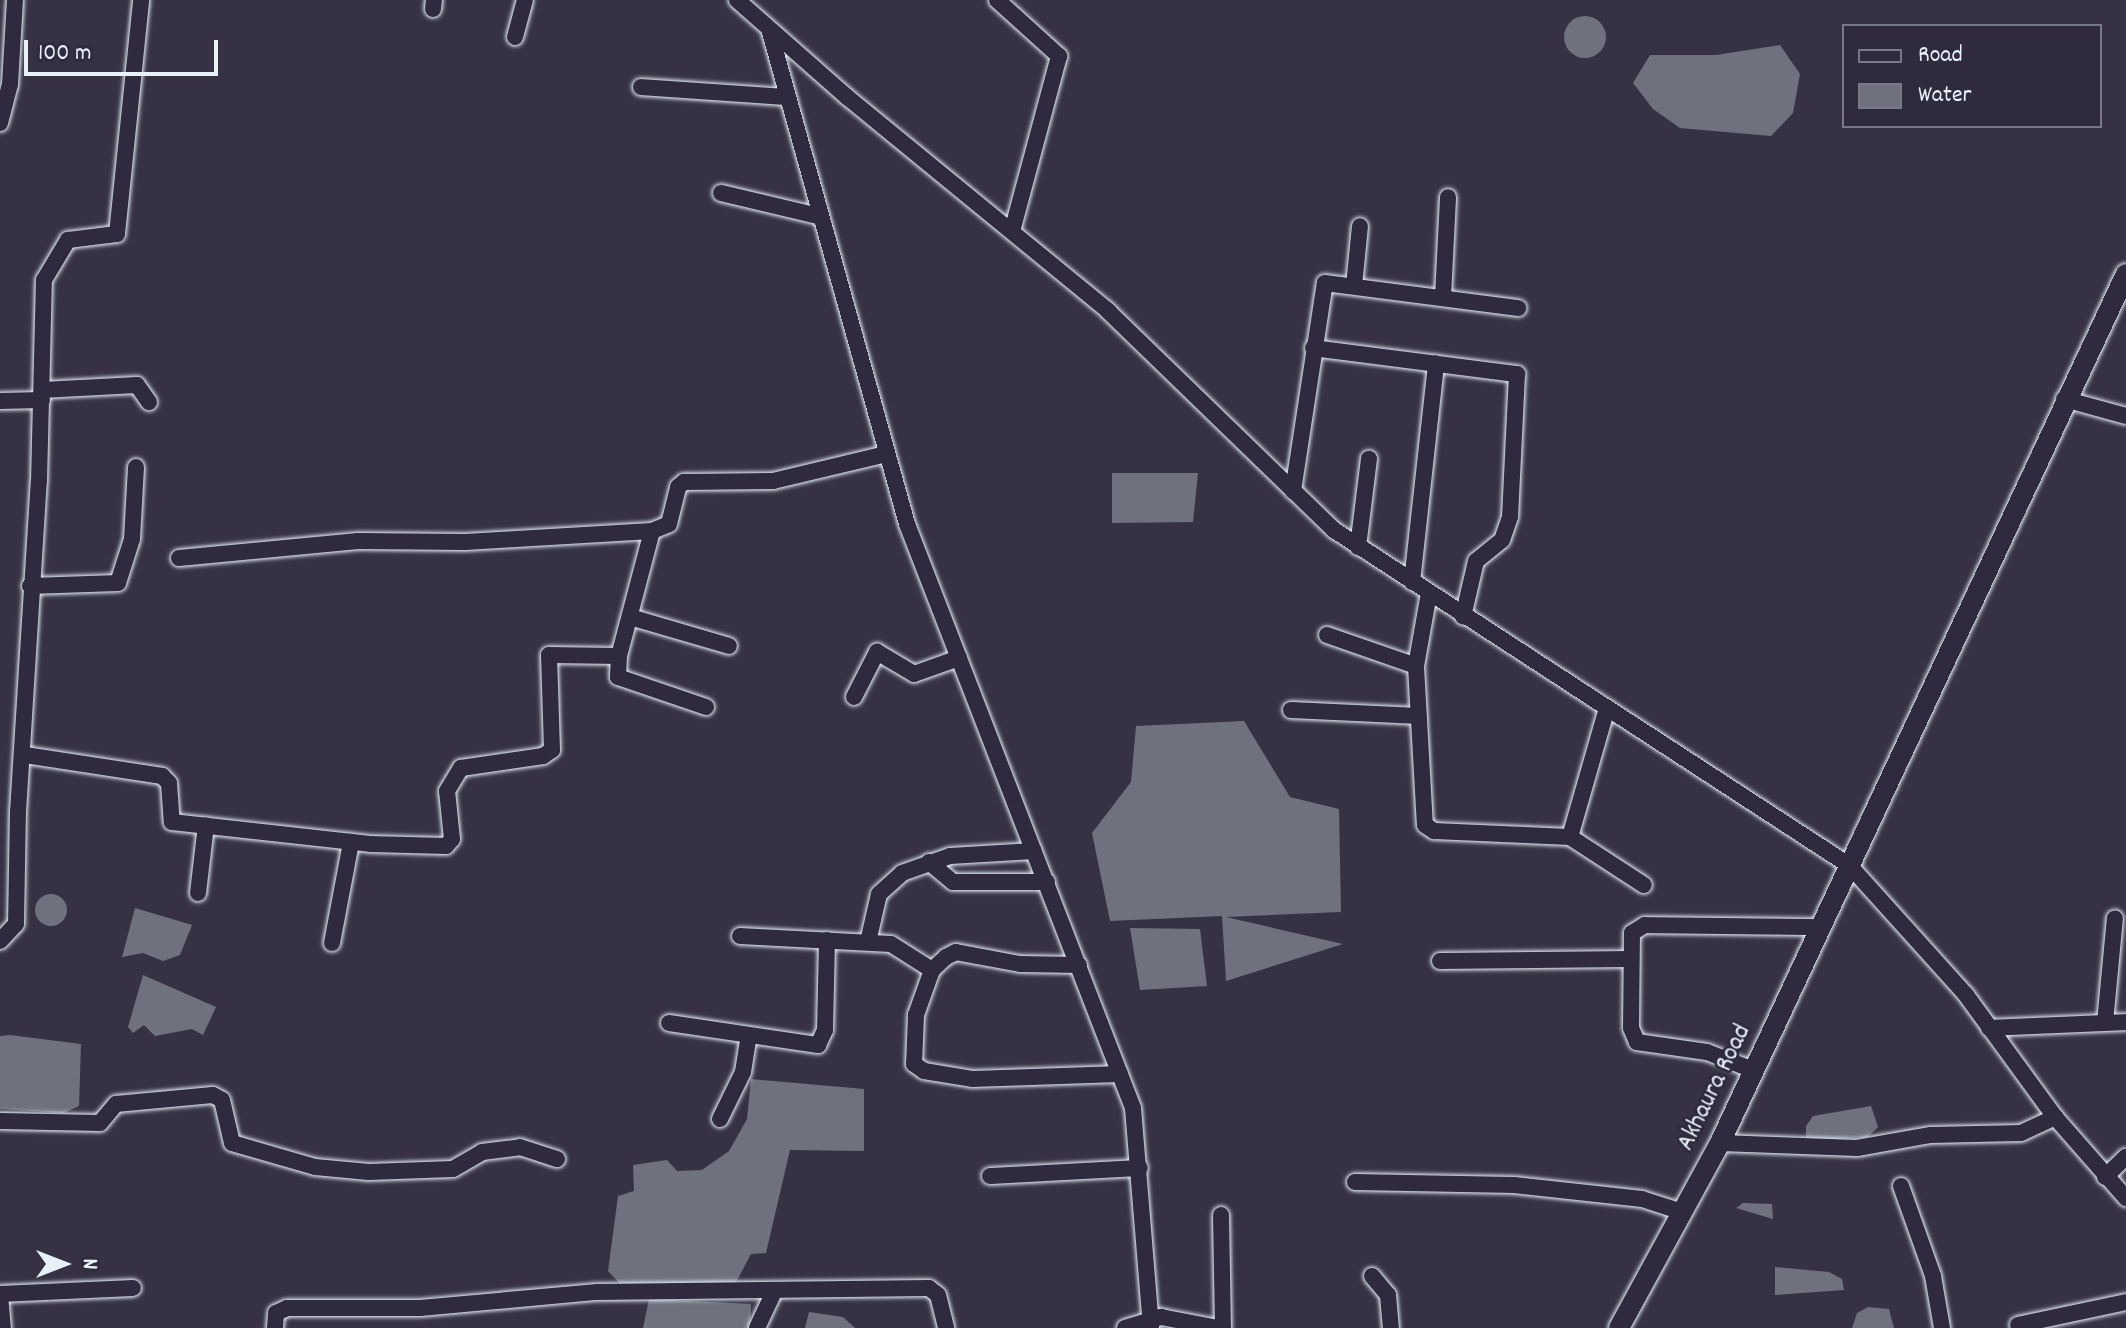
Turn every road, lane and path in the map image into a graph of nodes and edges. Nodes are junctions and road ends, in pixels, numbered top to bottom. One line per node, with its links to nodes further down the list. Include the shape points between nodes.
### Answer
1 (15, 0): 10 (street, via 10,84)
2 (141, 0): 22 (street, via 117,234 68,240 49,264 43,291)
3 (525, 0): 7 (street)
4 (737, 0): 6 (street)
5 (997, 0): 15 (street, via 1059,56)
6 (770, 31): 9 (street); 15 (street)
7 (515, 37)
8 (641, 87): 9 (street)
9 (785, 97): 13 (street)
10 (0, 123)
11 (721, 193): 13 (street)
12 (1448, 197): 18 (street)
13 (818, 216): 27 (street)
14 (1360, 226): 17 (street)
15 (1012, 231): 30 (street, via 1119,320)
16 (2126, 274): 23 (main road, Akhaura Road)
17 (1354, 286): 18 (street); 20 (street, via 1323,285)
18 (1443, 297): 19 (street)
19 (1518, 308)
20 (1313, 348): 21 (street); 30 (street)
21 (1436, 363): 34 (street); 38 (street, via 1511,371 1519,382 1507,530 1476,561)
22 (42, 395): 24 (street); 25 (street, via 137,385); 35 (street)
23 (2064, 399): 26 (street); 56 (main road, Akhaura Road)
24 (0, 401)
25 (149, 402)
26 (2126, 416)
27 (886, 454): 31 (street, via 773,481 684,482 669,524); 42 (street)
28 (1369, 459): 32 (street)
29 (136, 467): 35 (street, via 132,539 118,583)
30 (1293, 491): 32 (street)
31 (652, 531): 33 (street, via 554,539 358,541); 37 (street)
32 (1358, 547): 34 (street)
33 (179, 558)
34 (1412, 582): 36 (street)
35 (30, 586): 49 (street)
36 (1429, 593): 38 (street); 43 (street)
37 (630, 617): 40 (street); 41 (street)
38 (1463, 617): 46 (street)
39 (1327, 635): 43 (street)
40 (729, 646)
41 (619, 656): 45 (street, via 618,677); 52 (street, via 549,655 552,750 543,756 461,768 447,791 448,845)
42 (959, 658): 44 (street, via 914,674 877,652); 53 (street)
43 (1416, 666): 48 (street)
44 (854, 697)
45 (706, 707)
46 (1607, 708): 51 (street); 56 (street)
47 (1291, 710): 48 (street)
48 (1419, 716): 51 (street, via 1428,829)
49 (25, 755): 50 (street, via 162,776 169,783 170,820); 54 (street)
50 (206, 825): 52 (street); 59 (street)
51 (1570, 837): 58 (street)
52 (351, 842): 66 (street)
53 (1034, 851): 55 (street); 57 (street)
54 (8, 853): 64 (street, via 16,924)
55 (929, 862): 57 (street, via 953,882); 65 (street, via 883,888)
56 (1850, 866): 61 (main road, Akhaura Road); 74 (street, via 1908,927)
57 (1047, 882): 69 (street)
58 (1644, 885)
59 (198, 893)
60 (2115, 918): 73 (street)
61 (1820, 927): 67 (street, via 1645,925 1632,933); 76 (main road, Akhaura Road)
62 (740, 936): 63 (street)
63 (827, 940): 65 (street); 75 (street, via 821,1042)
64 (0, 941)
65 (868, 942): 70 (street, via 900,948)
66 (332, 943)
67 (1630, 959): 68 (street); 76 (street, via 1631,1028 1637,1042 1707,1052)
68 (1440, 961)
69 (1079, 965): 70 (street, via 1020,964 956,952); 77 (street)
70 (932, 970): 77 (street, via 913,1034 913,1058 919,1069 973,1079)
71 (2126, 1022): 73 (street)
72 (669, 1023): 75 (street)
73 (2105, 1023): 74 (street)
74 (1989, 1028): 78 (street)
75 (749, 1036): 79 (street, via 743,1072)
76 (1753, 1070): 81 (main road, Akhaura Road)
77 (1120, 1074): 84 (street, via 1136,1123)
78 (2055, 1117): 81 (street, via 2021,1133 1931,1135 1857,1148); 86 (street)
79 (720, 1119)
80 (0, 1121): 82 (street, via 100,1123 116,1104 213,1095 222,1100 232,1143 315,1167 369,1172 453,1169 482,1152 520,1147)
81 (1720, 1143): 90 (main road, Akhaura Road)
82 (557, 1159)
83 (2122, 1160): 86 (street)
84 (1140, 1168): 85 (street); 98 (street)
85 (990, 1176)
86 (2105, 1177): 89 (street)
87 (1355, 1182): 90 (street, via 1514,1185 1642,1199)
88 (1901, 1186): 107 (street, via 1933,1276)
89 (2126, 1198)
90 (1682, 1212): 106 (main road, Akhaura Road)
91 (1221, 1215): 104 (street)
92 (1372, 1276): 105 (street, via 1388,1295)
93 (133, 1288): 95 (street)
94 (774, 1292): 100 (street, via 597,1292 420,1308 287,1308 276,1313); 101 (street); 102 (street, via 929,1288 938,1295)
95 (0, 1294): 97 (street)
96 (2126, 1302): 99 (street)
97 (2, 1319)
98 (1150, 1323): 103 (street); 104 (street)
99 (2018, 1325)
100 (275, 1328)
101 (757, 1328)
102 (946, 1328)
103 (1125, 1328)
104 (1220, 1328)
105 (1391, 1328)
106 (1619, 1328)
107 (1942, 1328)

